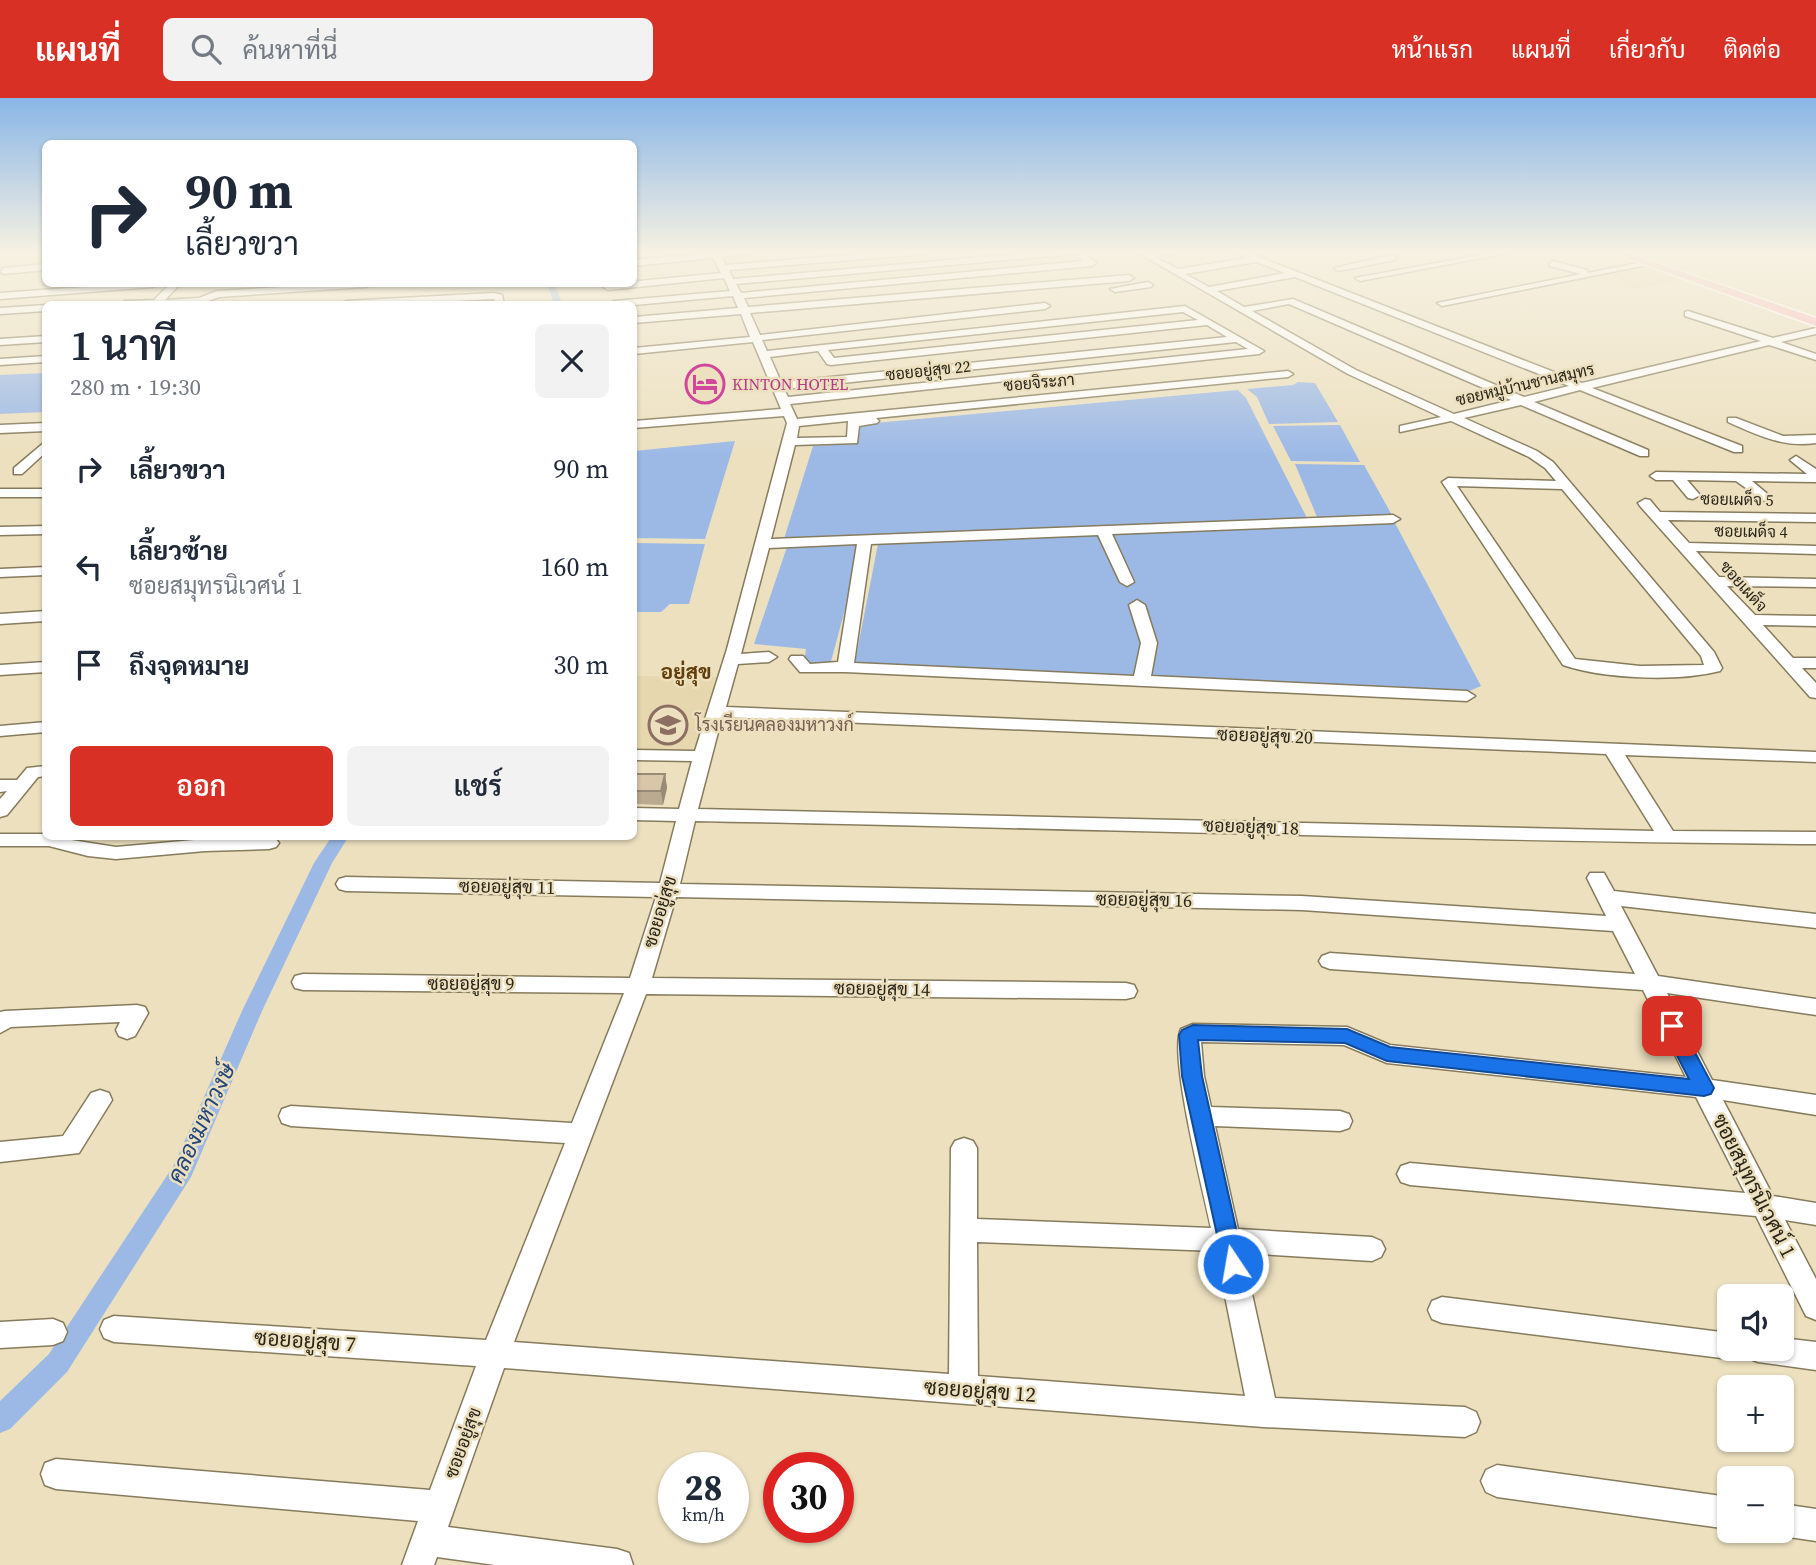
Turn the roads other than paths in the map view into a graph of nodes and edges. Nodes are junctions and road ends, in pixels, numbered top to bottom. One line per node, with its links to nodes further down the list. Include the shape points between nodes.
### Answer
1 (701, 319): 18 (street)
2 (747, 319): 27 (street)
3 (962, 319): 27 (street)
4 (1061, 319): 15 (street)
5 (1095, 319): 15 (street)
6 (1110, 319): 20 (street)
7 (1157, 319): 16 (street)
8 (1205, 319): 14 (street)
9 (1260, 319): 39 (street, via 1352,372)
10 (1333, 319): 37 (street)
11 (1412, 319): 36 (street)
12 (1705, 319): 26 (street)
13 (24, 321): 17 (street)
14 (1210, 322): 16 (street); 24 (street)
15 (1065, 323): 22 (street); 28 (street)
16 (1167, 327): 20 (street)
17 (2, 328)
18 (694, 330): 19 (street); 19 (street); 27 (street)
19 (645, 331)
20 (1124, 331): 22 (street)
21 (1816, 331): 26 (street, ซอยหมู่บ้านชานสมุทร)
22 (1076, 336): 32 (street)
23 (42, 339): 25 (street)
24 (1237, 339): 34 (street); 38 (street, ซอยอยู่สุข 22, via 1259,351)
25 (0, 342)
26 (1773, 342): 29 (street); 36 (street, ซอยหมู่บ้านชานสมุทร)
27 (759, 344): 28 (street); 38 (street)
28 (821, 348): 32 (street)
29 (1816, 357)
30 (42, 359): 31 (street)
31 (0, 362)
32 (831, 362): 34 (street)
33 (1288, 374): 38 (street, ซอยจิระภา)
34 (842, 380): 38 (street)
35 (1263, 383): 38 (street, via 853,423 853,440)
36 (1583, 387): 37 (street, ซอยหมู่บ้านชานสมุทร); 47 (street)
37 (1522, 401): 39 (street, ซอยหมู่บ้านชานสมุทร); 48 (street)
38 (786, 413): 41 (street); 71 (street, ซอยอยู่สุข)
39 (1452, 418): 44 (street, ซอยหมู่บ้านชานสมุทร); 58 (street, via 1541,459)
40 (1732, 420): 45 (street, via 1780,440 1803,443)
41 (637, 425)
42 (42, 428): 43 (street)
43 (0, 429)
44 (1404, 429)
45 (1816, 439)
46 (42, 449): 53 (street)
47 (1738, 449)
48 (1644, 453)
49 (1728, 460): 56 (street)
50 (1796, 460): 55 (street)
51 (1658, 462): 54 (street)
52 (1439, 468): 57 (street)
53 (18, 471)
54 (1667, 476): 56 (street); 61 (street)
55 (1816, 476): 56 (street)
56 (1743, 477): 62 (street)
57 (1448, 482): 58 (street); 58 (street, via 1569,662 1601,668 1714,668 1708,655)
58 (1566, 485)
59 (0, 493): 60 (street)
60 (42, 493)
61 (1693, 495)
62 (1764, 497)
63 (1645, 503): 64 (street, ซอยเผด็จ)
64 (1657, 516): 65 (street, ซอยเผด็จ 5); 72 (street, ซอยเผด็จ)
65 (1816, 518)
66 (1394, 519): 68 (street)
67 (42, 530): 69 (street)
68 (1103, 530): 70 (street); 77 (street)
69 (0, 531)
70 (865, 540): 71 (street); 90 (street)
71 (763, 544): 86 (street, ซอยอยู่สุข)
72 (1685, 547): 73 (street, ซอยเผด็จ 4); 76 (street, ซอยเผด็จ)
73 (1816, 550)
74 (42, 571): 75 (street)
75 (0, 573)
76 (1716, 581): 78 (street); 82 (street, ซอยเผด็จ)
77 (1127, 582)
78 (1816, 583)
79 (1138, 605): 92 (street, via 1149,643)
80 (42, 616): 81 (street)
81 (0, 619)
82 (1750, 620): 83 (street); 87 (street, ซอยเผด็จ)
83 (1816, 621)
84 (769, 657): 86 (street)
85 (797, 659): 90 (street, via 806,669)
86 (732, 660): 95 (street, ซอยอยู่สุข)
87 (1788, 663): 88 (street); 93 (street, ซอยเผด็จ)
88 (1816, 663)
89 (42, 667): 91 (street)
90 (845, 667): 92 (street)
91 (0, 670)
92 (1142, 679): 94 (street)
93 (1816, 693)
94 (1466, 696)
95 (715, 712): 98 (street, ซอยอยู่สุข 20); 100 (street, ซอยอยู่สุข)
96 (42, 727): 97 (street)
97 (0, 731)
98 (1613, 750): 101 (street, ซอยอยู่สุข 20); 107 (street)
99 (637, 755): 100 (street)
100 (702, 756): 106 (street, ซอยอยู่สุข)
101 (1816, 757)
102 (36, 772): 103 (street); 104 (street)
103 (0, 786)
104 (0, 811)
105 (637, 814): 106 (street, ซอยอยู่สุข 18)
106 (686, 816): 107 (street, ซอยอยู่สุข 18); 112 (street, ซอยอยู่สุข)
107 (1666, 835): 108 (street, ซอยอยู่สุข 18)
108 (1816, 838)
109 (0, 840): 110 (street, via 49,840 116,853)
110 (269, 843)
111 (346, 884): 112 (street, ซอยอยู่สุข 11)
112 (668, 890): 114 (street, ซอยอยู่สุข 16, via 1302,903); 117 (street, ซอยอยู่สุข)
113 (1816, 921): 114 (street, ซอยสมุทรนิเวศน์ 1, via 1601,887)
114 (1620, 924): 118 (street, ซอยสมุทรนิเวศน์ 1)
115 (1330, 961): 118 (street)
116 (303, 982): 117 (street, ซอยอยู่สุข 9)
117 (639, 984): 119 (street, ซอยอยู่สุข 14); 129 (street, ซอยอยู่สุข)
118 (1650, 984): 120 (street); 123 (street, ซอยสมุทรนิเวศน์ 1)
119 (1126, 991)
120 (1816, 1007)
121 (2, 1021): 122 (street, via 137,1013)
122 (127, 1030)
123 (1704, 1088): 125 (street); 127 (street, via 1387,1054 1347,1036 1200,1032 1189,1035 1188,1049); 133 (street, ซอยสมุทรนิเวศน์ 1)
124 (100, 1100): 131 (street, via 70,1146)
125 (1816, 1105)
126 (291, 1116): 129 (street)
127 (1201, 1116): 128 (street); 136 (street)
128 (1340, 1121)
129 (581, 1134): 144 (street, ซอยอยู่สุข)
130 (964, 1148): 135 (street)
131 (0, 1152)
132 (1410, 1174): 133 (street)
133 (1764, 1206): 134 (street); 138 (street, ซอยสมุทรนิเวศน์ 1)
134 (1816, 1214)
135 (966, 1230): 136 (street); 147 (street)
136 (1228, 1240): 137 (street); 148 (street)
137 (1372, 1249)
138 (1816, 1307)
139 (1443, 1310): 143 (street)
140 (114, 1329): 144 (street, ซอยอยู่สุข 7)
141 (53, 1332): 142 (street)
142 (0, 1335)
143 (1717, 1344)
144 (495, 1353): 147 (street, ซอยอยู่สุข 12); 152 (street, ซอยอยู่สุข)
145 (1794, 1353): 146 (street)
146 (1816, 1356)
147 (963, 1390): 148 (street, ซอยอยู่สุข 12)
148 (1263, 1412): 149 (street, ซอยอยู่สุข 12)
149 (1465, 1422)
150 (56, 1474): 152 (street)
151 (1497, 1481): 153 (street)
152 (439, 1507): 156 (street, ซอยอยู่สุข)
153 (1717, 1511)
154 (1794, 1522): 155 (street)
155 (1816, 1525)
156 (423, 1553): 157 (street)
157 (617, 1565)

